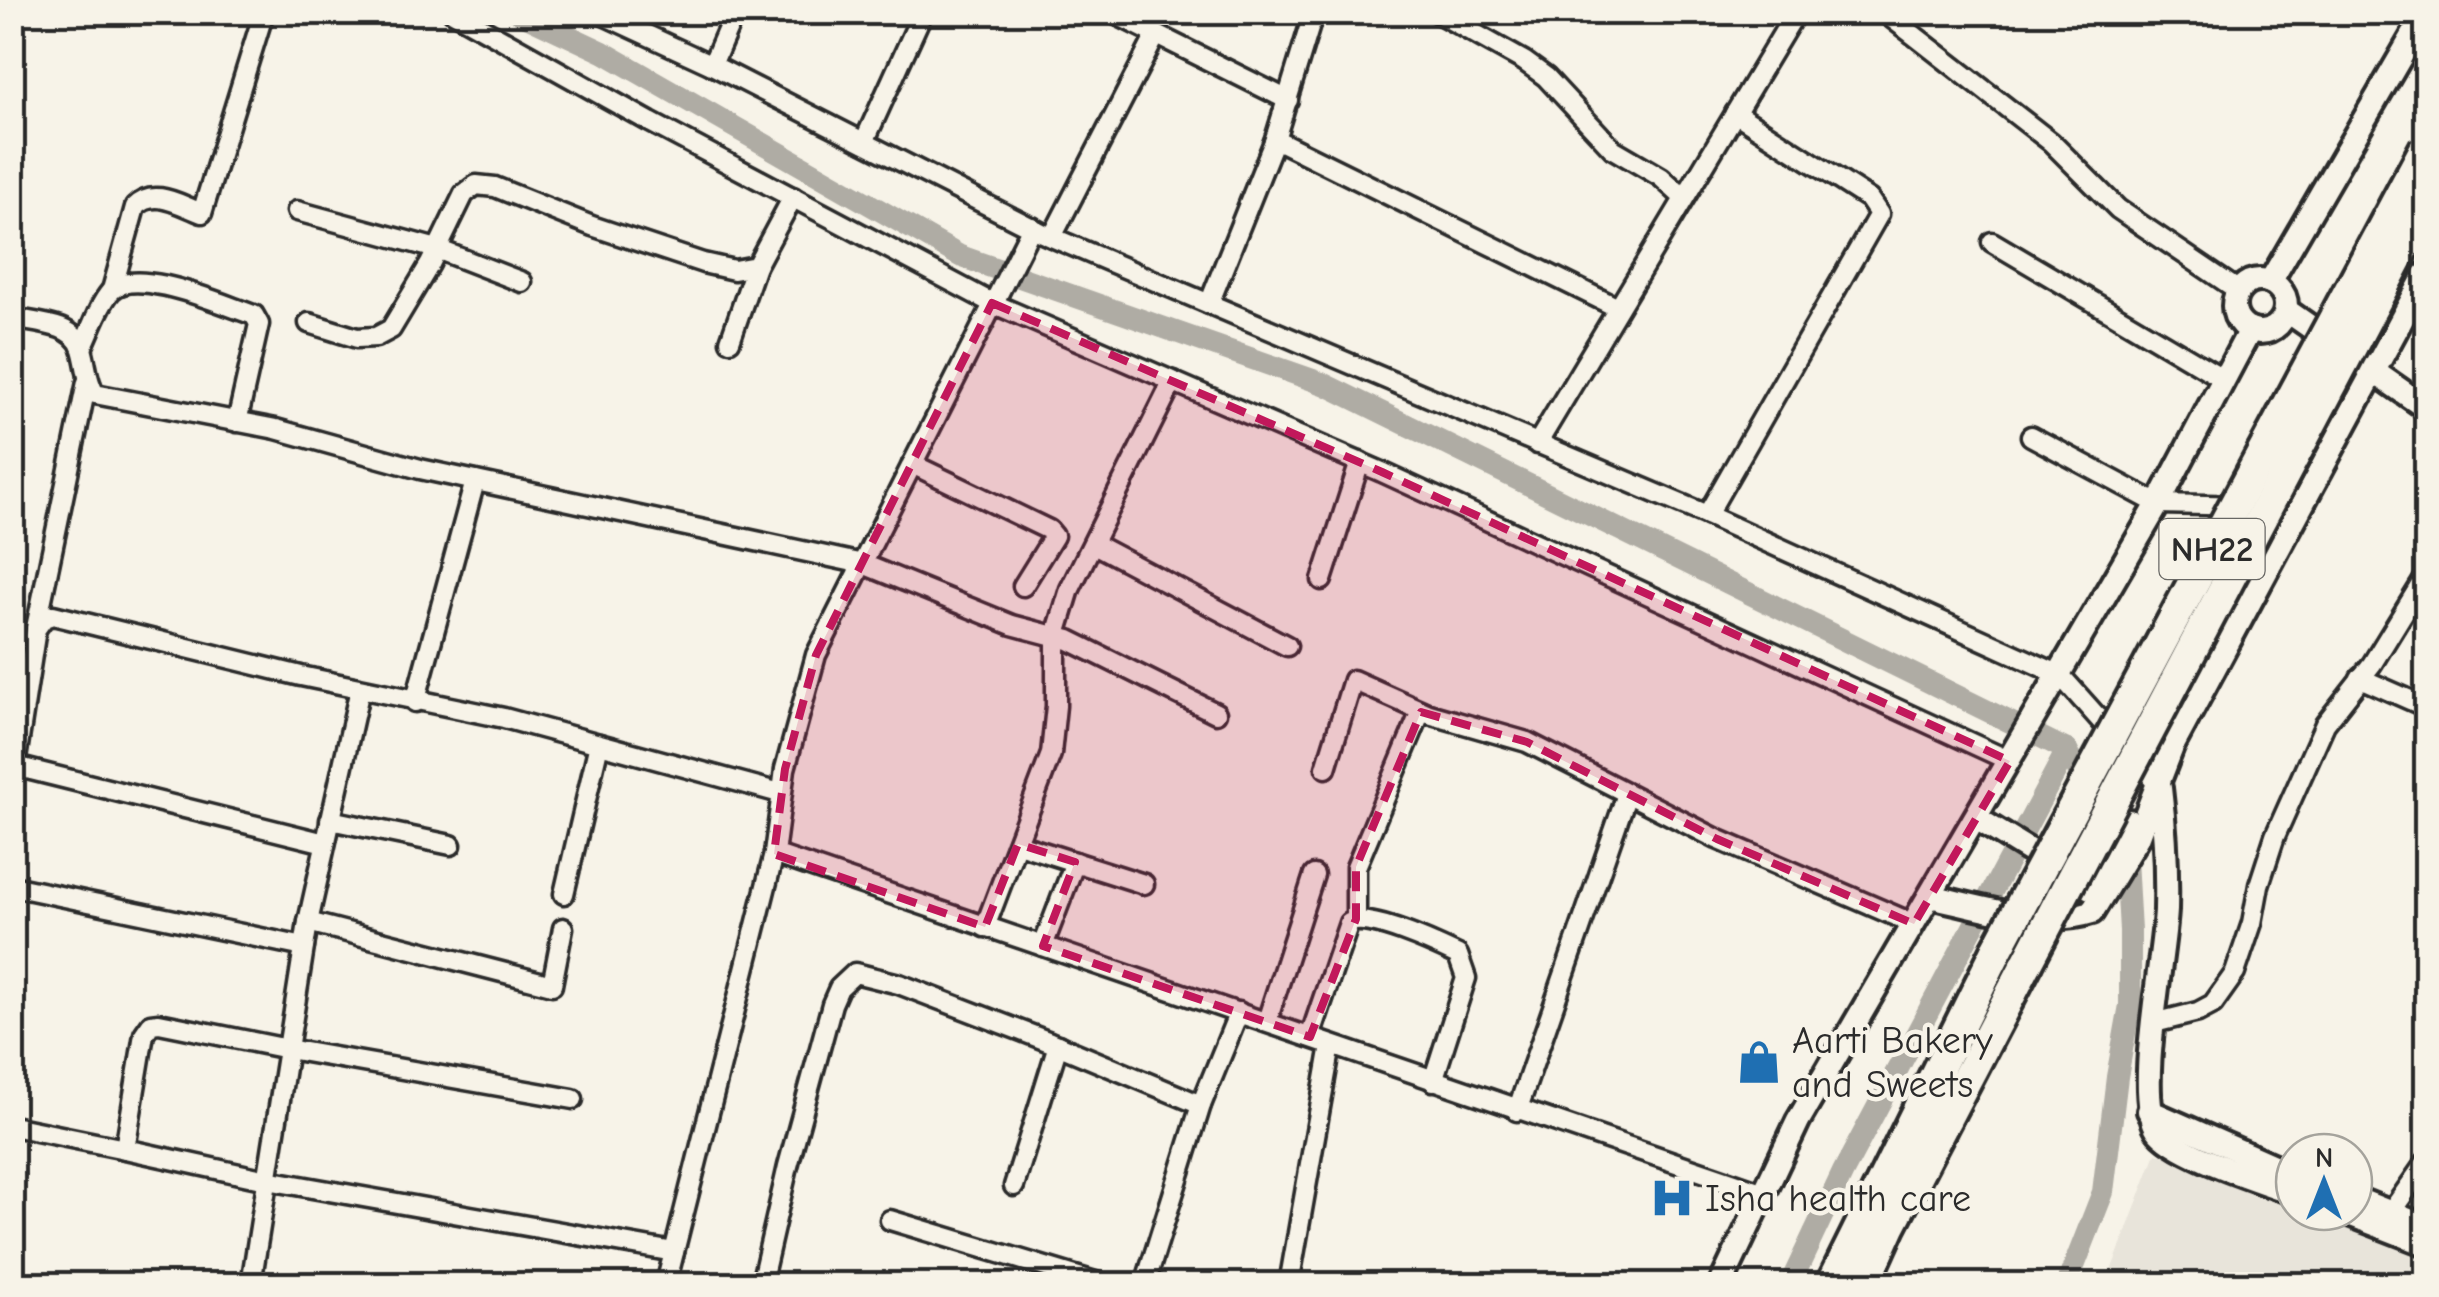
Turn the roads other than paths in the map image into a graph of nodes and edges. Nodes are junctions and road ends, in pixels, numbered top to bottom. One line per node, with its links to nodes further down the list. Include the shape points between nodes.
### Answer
1 (264, 12): 31 (street, via 202,213 160,197 142,200)
2 (453, 12): 19 (street)
3 (597, 12): 13 (street)
4 (735, 12): 13 (street)
5 (923, 12): 17 (street)
6 (1112, 12): 12 (street)
7 (1314, 12): 14 (street)
8 (1436, 12): 20 (street, via 1546,77 1613,149 1661,176)
9 (1796, 12): 15 (street)
10 (1884, 12): 32 (street, via 2051,142 2118,209)
11 (2426, 13): 30 (street)
12 (1156, 35): 14 (street); 24 (street)
13 (712, 64): 17 (street)
14 (1288, 100): 16 (street)
15 (1735, 113): 20 (street); 55 (street, via 1870,198 1878,214)
16 (1275, 139): 34 (street); 35 (street)
17 (864, 142): 23 (street)
18 (2426, 148): 98 (highway, NH22, bridge)
19 (792, 198): 27 (street); 33 (street)
20 (1684, 198): 35 (street)
21 (2426, 205): 99 (highway, NH22, bridge)
22 (297, 211): 26 (street)
23 (1032, 227): 24 (street); 33 (street)
24 (1052, 237): 34 (street)
25 (1992, 242): 43 (street)
26 (438, 249): 27 (street, via 464,194 476,185 703,263 734,270); 29 (street); 38 (street, via 391,329 358,338)
27 (756, 266): 40 (street)
28 (2426, 274): 42 (street)
29 (522, 282)
30 (2270, 282): 32 (street); 36 (street, via 2280,288)
31 (112, 290): 41 (street); 47 (street, via 146,282 254,315 259,324)
32 (2238, 290): 39 (street, via 2235,313)
33 (994, 298): 44 (street); 51 (street)
34 (1209, 304): 49 (street)
35 (1618, 308): 49 (street)
36 (2286, 310): 39 (street, via 2273,328); 42 (street)
37 (12, 318): 41 (street, via 66,330)
38 (309, 323)
39 (2250, 330): 43 (street)
40 (730, 341)
41 (82, 348): 45 (street)
42 (2374, 372): 46 (street); 54 (street)
43 (2222, 378): 53 (street)
44 (1173, 381): 50 (street); 56 (street)
45 (88, 382): 47 (street, via 95,394); 61 (street)
46 (2426, 408)
47 (236, 422): 52 (street)
48 (2031, 436): 53 (street)
49 (1536, 444): 55 (street)
50 (1360, 462): 59 (street); 72 (street)
51 (912, 464): 57 (street); 60 (street, via 1050,530 1054,536)
52 (474, 481): 57 (street); 67 (street)
53 (2158, 504): 54 (street); 64 (street)
54 (2297, 514): 75 (street)
55 (1706, 515): 64 (street)
56 (1094, 544): 62 (street); 63 (street)
57 (863, 564): 62 (street, via 1012,625); 76 (street, via 816,655)
58 (2426, 576): 65 (street)
59 (1322, 580)
60 (1023, 586)
61 (36, 629): 66 (street, via 53,616); 74 (street)
62 (1056, 635): 70 (street); 82 (street, via 1051,754)
63 (1288, 646)
64 (2060, 674): 72 (street); 75 (street)
65 (2360, 678): 68 (street); 102 (street, via 2325,724 2275,836 2235,973 2213,1004)
66 (360, 689): 67 (street); 79 (street)
67 (416, 702): 71 (street)
68 (2426, 707)
69 (1421, 711): 73 (street, via 1354,680); 77 (street, via 1527,742); 91 (street, via 1356,867)
70 (1216, 713)
71 (598, 744): 76 (street); 89 (street)
72 (2014, 755): 78 (street)
73 (1326, 768)
74 (13, 779): 80 (street)
75 (2156, 782): 84 (street); 102 (street, via 2167,849)
76 (780, 794): 83 (street)
77 (1627, 794): 93 (street); 110 (street)
78 (1976, 818): 84 (street, via 2090,888); 90 (street)
79 (330, 820): 80 (street); 81 (street)
80 (325, 843): 92 (street)
81 (451, 844)
82 (1018, 844): 85 (street); 94 (street)
83 (774, 854): 94 (street); 126 (street)
84 (2116, 861): 90 (street, via 2092,912 2069,919)
85 (1075, 862): 87 (street); 96 (street)
86 (1314, 875): 101 (street)
87 (1144, 884)
88 (12, 886): 97 (street)
89 (564, 894)
90 (1930, 896): 93 (street)
91 (1356, 919): 103 (street); 107 (street, via 1458,954 1464,964 1462,994)
92 (308, 922): 95 (street, via 552,985); 97 (street)
93 (1914, 924): 119 (street)
94 (985, 927): 96 (street)
95 (563, 928)
96 (1042, 946): 100 (street)
97 (304, 947): 106 (street)
98 (1994, 957): 99 (highway); 134 (highway, NH22)
99 (2022, 972): 135 (highway, NH22)
100 (1239, 1012): 101 (street); 109 (street)
101 (1266, 1021): 103 (street)
102 (2154, 1022): 111 (street)
103 (1310, 1036): 105 (street)
104 (1058, 1045): 109 (street); 118 (street); 129 (street, via 871,975 845,980 832,1004 794,1139)
105 (1331, 1045): 107 (street); 132 (street)
106 (288, 1049): 108 (street); 113 (street, via 151,1024); 116 (street)
107 (1433, 1081): 110 (street)
108 (573, 1099)
109 (1201, 1105): 131 (street)
110 (1517, 1111): 119 (street)
111 (2150, 1112): 115 (street); 117 (street, via 2158,1132 2184,1149)
112 (12, 1126): 113 (street)
113 (125, 1148): 116 (street)
114 (2426, 1162): 121 (street)
115 (2274, 1166)
116 (267, 1180): 126 (street); 127 (street)
117 (2274, 1185)
118 (1014, 1186)
119 (1764, 1193): 133 (street)
120 (2374, 1206): 121 (street)
121 (2391, 1212): 124 (street)
122 (890, 1220): 130 (street)
123 (2374, 1224): 125 (street)
124 (2426, 1227)
125 (2426, 1244)
126 (674, 1252): 128 (street)
127 (251, 1284)
128 (666, 1284)
129 (762, 1284)
130 (1102, 1284)
131 (1145, 1284)
132 (1289, 1284)
133 (1720, 1284)
134 (1832, 1284)
135 (1864, 1284)

